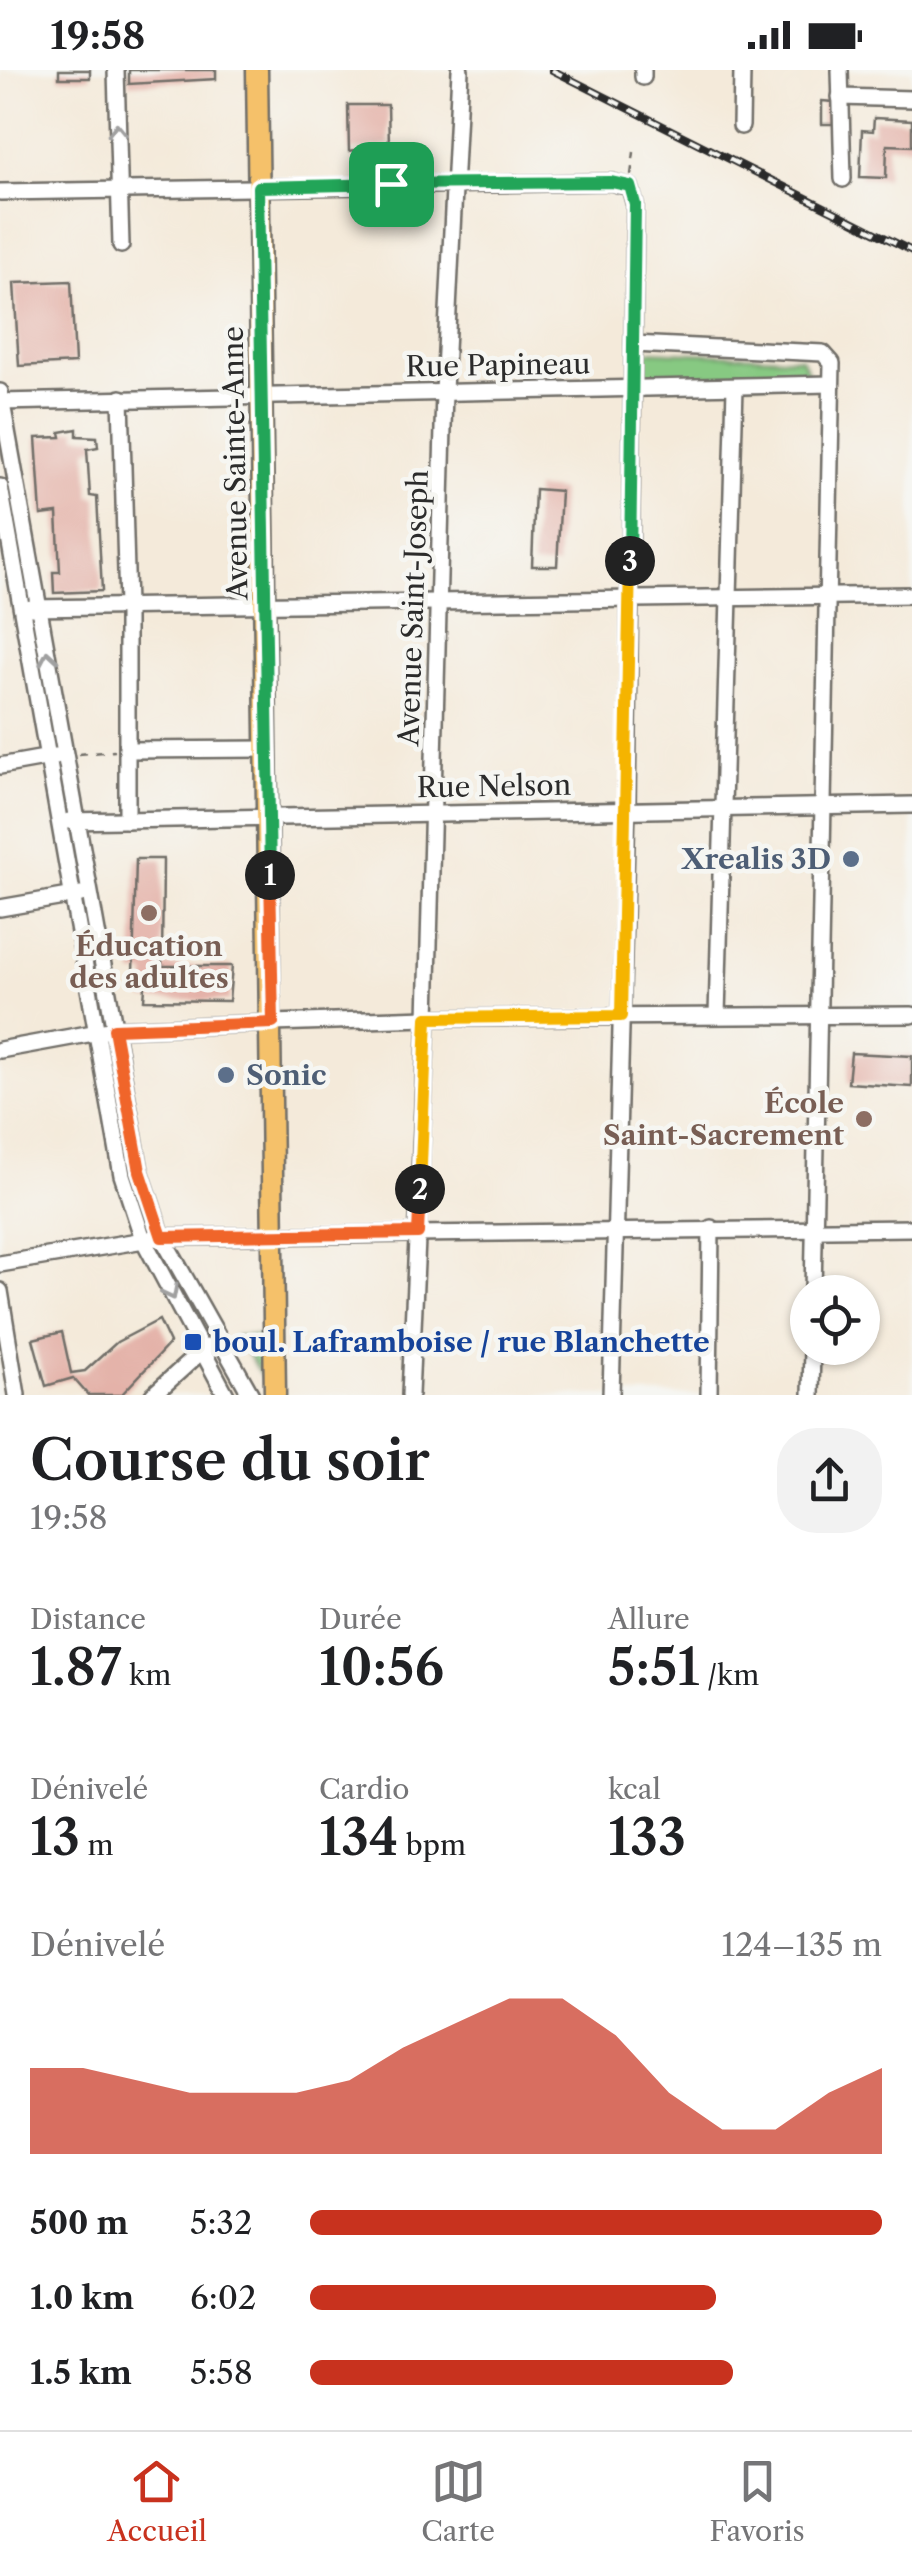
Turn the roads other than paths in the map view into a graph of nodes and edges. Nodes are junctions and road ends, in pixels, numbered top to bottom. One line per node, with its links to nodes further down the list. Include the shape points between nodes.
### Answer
1 (116, 70): 12 (street, one-way to 1)
2 (256, 70): 11 (main road, Avenue Sainte-Anne)
3 (460, 70): 10 (street, Avenue Saint-Joseph)
4 (742, 70): 8 (street)
5 (840, 70): 6 (street)
6 (840, 97): 7 (street); 9 (street)
7 (912, 98)
8 (740, 126)
9 (843, 178)
10 (456, 183): 11 (street); 15 (street, via 630,186); 19 (street, Avenue Saint-Joseph)
11 (258, 187): 12 (street); 20 (main road, Avenue Sainte-Anne)
12 (119, 190): 13 (street); 14 (street)
13 (0, 192)
14 (121, 245)
15 (633, 344): 16 (street, via 824,353 832,364); 18 (street)
16 (831, 384): 17 (street, Rue Papineau); 24 (street)
17 (735, 387): 18 (street, Rue Papineau); 26 (street)
18 (633, 388): 19 (street, Rue Papineau); 27 (street)
19 (444, 390): 20 (street, Rue Papineau); 28 (street, Avenue Saint-Joseph)
20 (261, 394): 22 (street, Rue Papineau); 29 (main road, Avenue Sainte-Anne)
21 (1, 398): 22 (street, Rue Papineau); 31 (street)
22 (121, 398): 30 (street)
23 (0, 487): 31 (street)
24 (827, 594): 25 (street); 26 (street); 37 (street)
25 (912, 595)
26 (729, 596): 27 (street); 39 (street)
27 (630, 598): 28 (street); 40 (street)
28 (438, 602): 29 (street); 41 (street, Avenue Saint-Joseph)
29 (264, 605): 30 (street); 32 (main road, Avenue Sainte-Anne)
30 (127, 606): 31 (street); 33 (street)
31 (30, 608): 34 (street, one-way to 31); 35 (street)
32 (267, 749): 33 (street); 42 (main road, Avenue Sainte-Anne)
33 (127, 750): 43 (street)
34 (70, 754): 35 (street); 44 (street)
35 (48, 757): 36 (street); 45 (street)
36 (0, 766)
37 (823, 803): 38 (street, Rue Nelson); 39 (street, Rue Nelson); 50 (street)
38 (912, 805)
39 (724, 806): 40 (street, Rue Nelson); 49 (street)
40 (627, 808): 41 (street, Rue Nelson); 51 (street)
41 (432, 812): 42 (street, Rue Nelson); 53 (street, Avenue Saint-Joseph)
42 (269, 816): 43 (street, Rue Nelson); 54 (main road, Avenue Sainte-Anne)
43 (127, 820): 44 (street, Rue Nelson)
44 (77, 821): 45 (street, Rue Nelson); 46 (street)
45 (60, 822): 47 (street)
46 (90, 893): 47 (street); 55 (street)
47 (73, 896): 48 (street); 56 (street)
48 (0, 908)
49 (717, 1015): 50 (street); 51 (street)
50 (818, 1015): 52 (street); 58 (street)
51 (621, 1016): 53 (street); 61 (street)
52 (912, 1016)
53 (427, 1018): 54 (street); 62 (street, Avenue Saint-Joseph)
54 (273, 1023): 55 (street); 63 (main road, Avenue Sainte-Anne)
55 (114, 1029): 56 (street); 64 (street, via 140,1171)
56 (97, 1032): 57 (street); 65 (street, via 122,1175)
57 (0, 1050)
58 (814, 1226): 59 (street); 60 (street); 67 (street)
59 (712, 1228): 61 (street); 79 (street)
60 (912, 1228)
61 (615, 1229): 62 (street); 78 (street)
62 (418, 1233): 63 (street); 77 (street, Avenue Saint-Joseph)
63 (273, 1236): 64 (street); 76 (main road, Avenue Sainte-Anne)
64 (162, 1237): 65 (street); 69 (street)
65 (143, 1239): 66 (street); 70 (street, one-way to 70)
66 (0, 1264)
67 (813, 1275)
68 (0, 1291): 72 (street)
69 (218, 1337): 70 (street); 75 (street)
70 (200, 1351): 73 (street); 74 (street)
71 (812, 1365): 80 (street)
72 (18, 1395)
73 (153, 1395)
74 (226, 1395)
75 (251, 1395)
76 (275, 1395)
77 (410, 1395)
78 (611, 1395)
79 (709, 1395)
80 (811, 1395)

